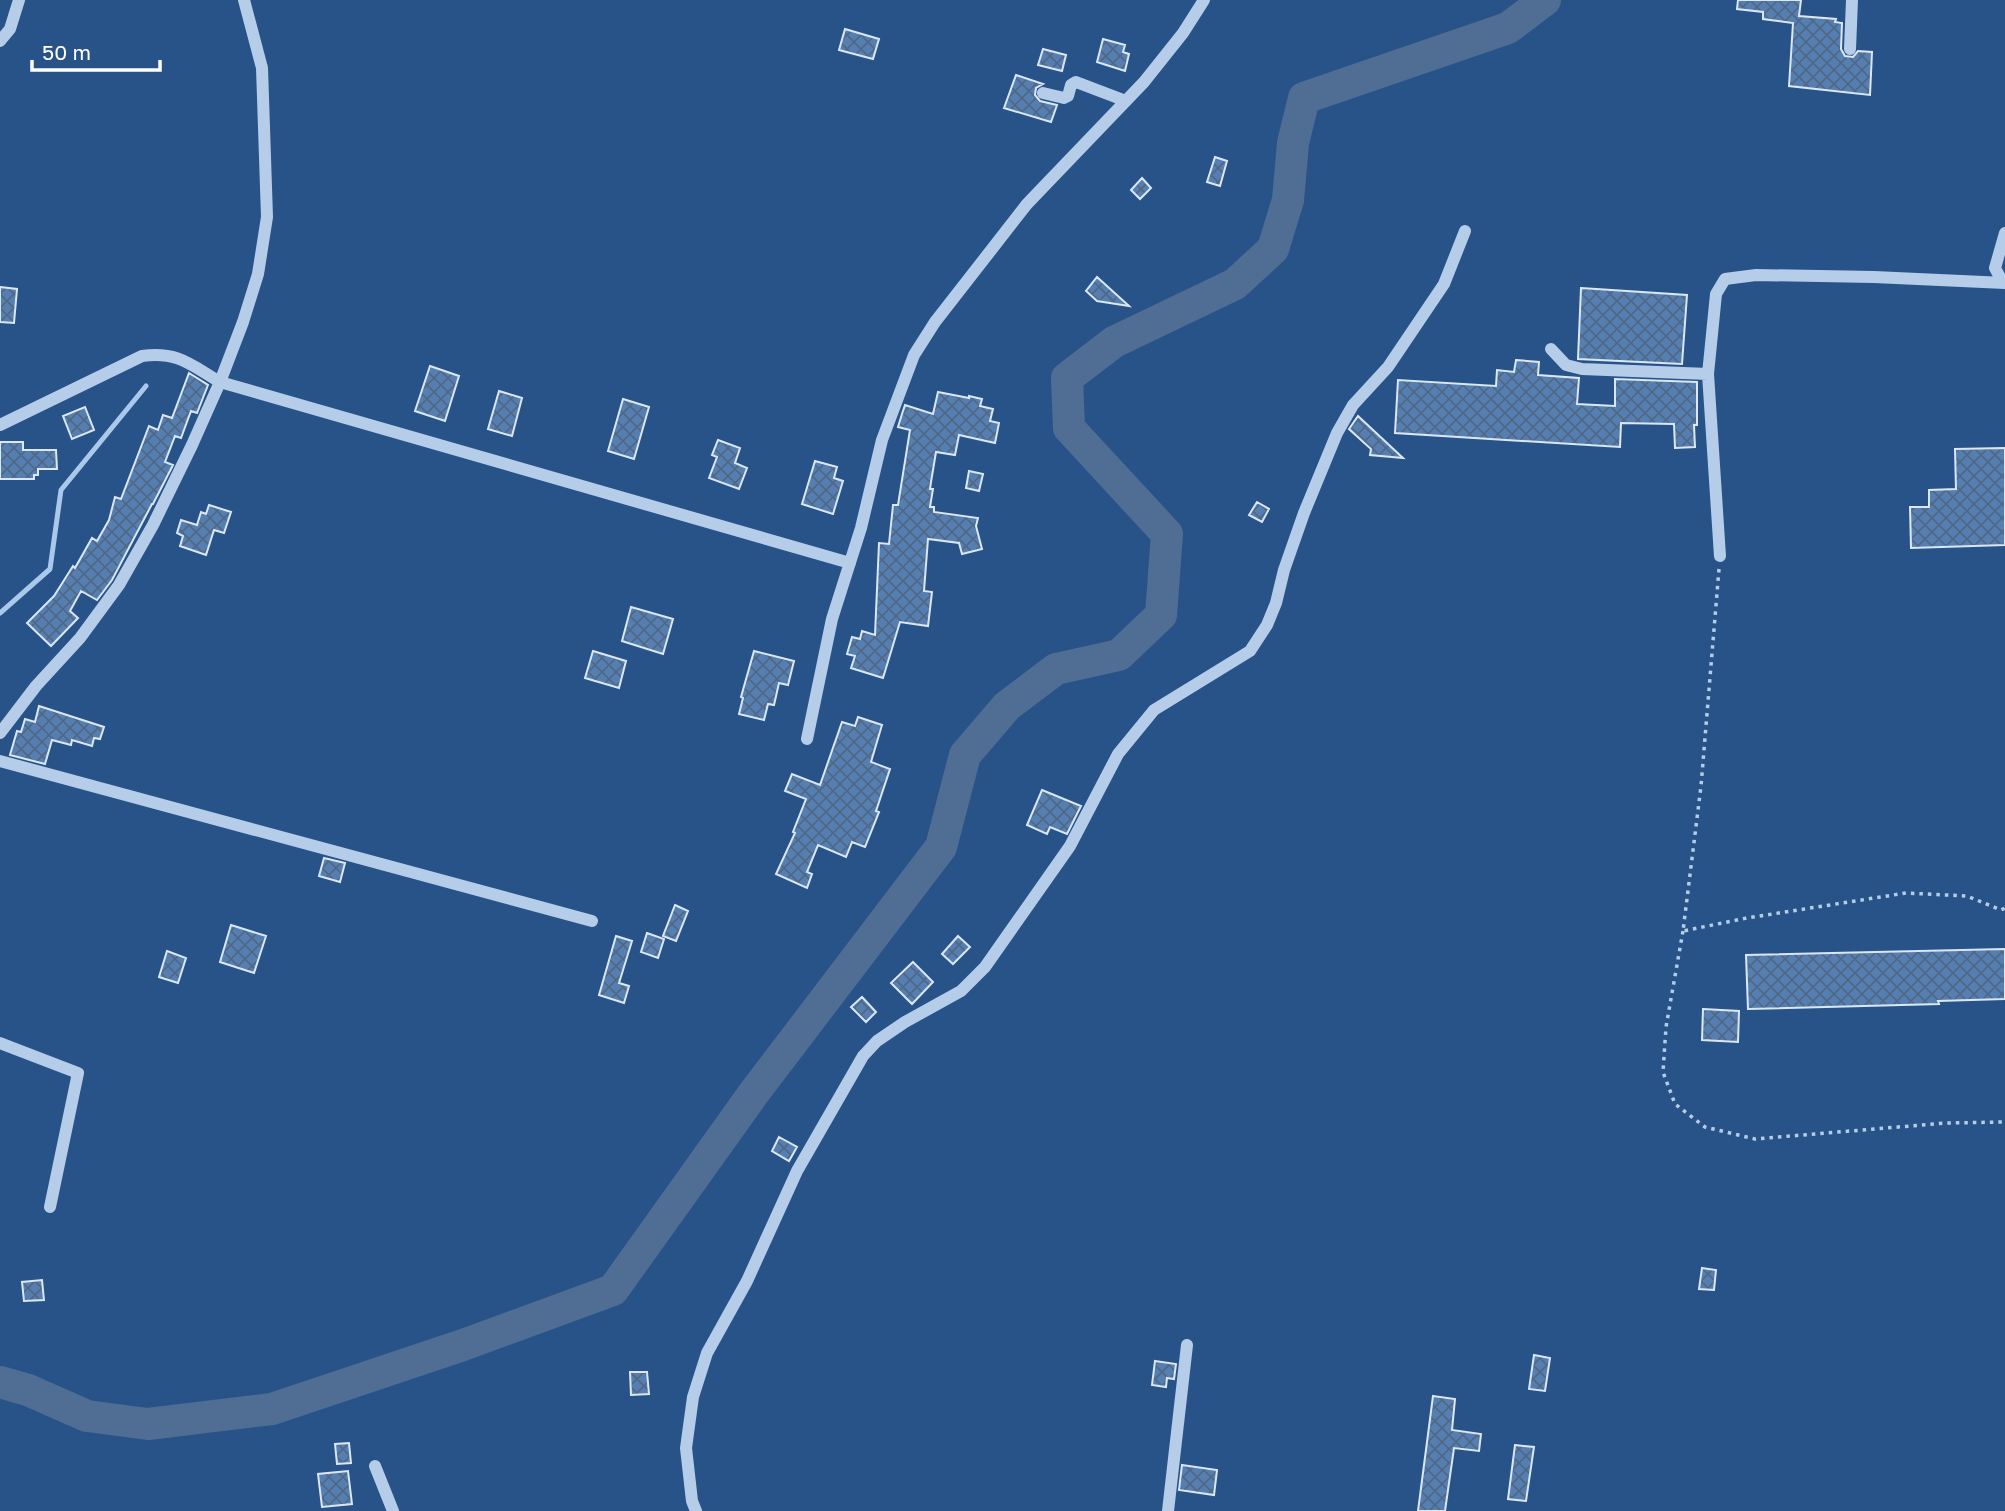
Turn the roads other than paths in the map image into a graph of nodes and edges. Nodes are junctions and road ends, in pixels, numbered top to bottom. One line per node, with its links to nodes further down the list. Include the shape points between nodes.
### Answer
1 (19, 0): 5 (street, via 10,29)
2 (244, 0): 14 (street, via 262,68 267,217 258,274)
3 (1204, 0): 8 (street, via 1183,33)
4 (1852, 0): 6 (street)
5 (0, 41)
6 (1850, 49)
7 (1044, 93): 8 (street, via 1065,98 1076,82)
8 (1126, 101): 17 (street, via 1027,204 914,355 882,440)
9 (1465, 231): 27 (street, via 1444,285 1337,433 1304,513 1271,614 1250,651 1154,710 1118,754 1070,846 985,967 961,991 905,1022 863,1056 797,1171 747,1281 707,1353 693,1396 686,1448)
10 (2005, 233): 11 (street, via 1995,268)
11 (2004, 283): 13 (street, via 1756,275 1726,279 1716,294)
12 (1551, 349): 13 (street, via 1566,365 1582,369)
13 (1708, 374): 16 (street)
14 (220, 382): 15 (street, via 181,359 162,354 142,356); 17 (street); 18 (street, via 153,525 119,585)
15 (0, 425)
16 (1720, 556)
17 (850, 563): 19 (street, via 832,619)
18 (0, 733)
19 (807, 739)
20 (0, 761): 21 (street)
21 (592, 921)
22 (0, 1043): 23 (street, via 78,1073)
23 (50, 1207)
24 (1187, 1345): 28 (street)
25 (375, 1466): 26 (street)
26 (393, 1511)
27 (696, 1511)
28 (1168, 1511)

